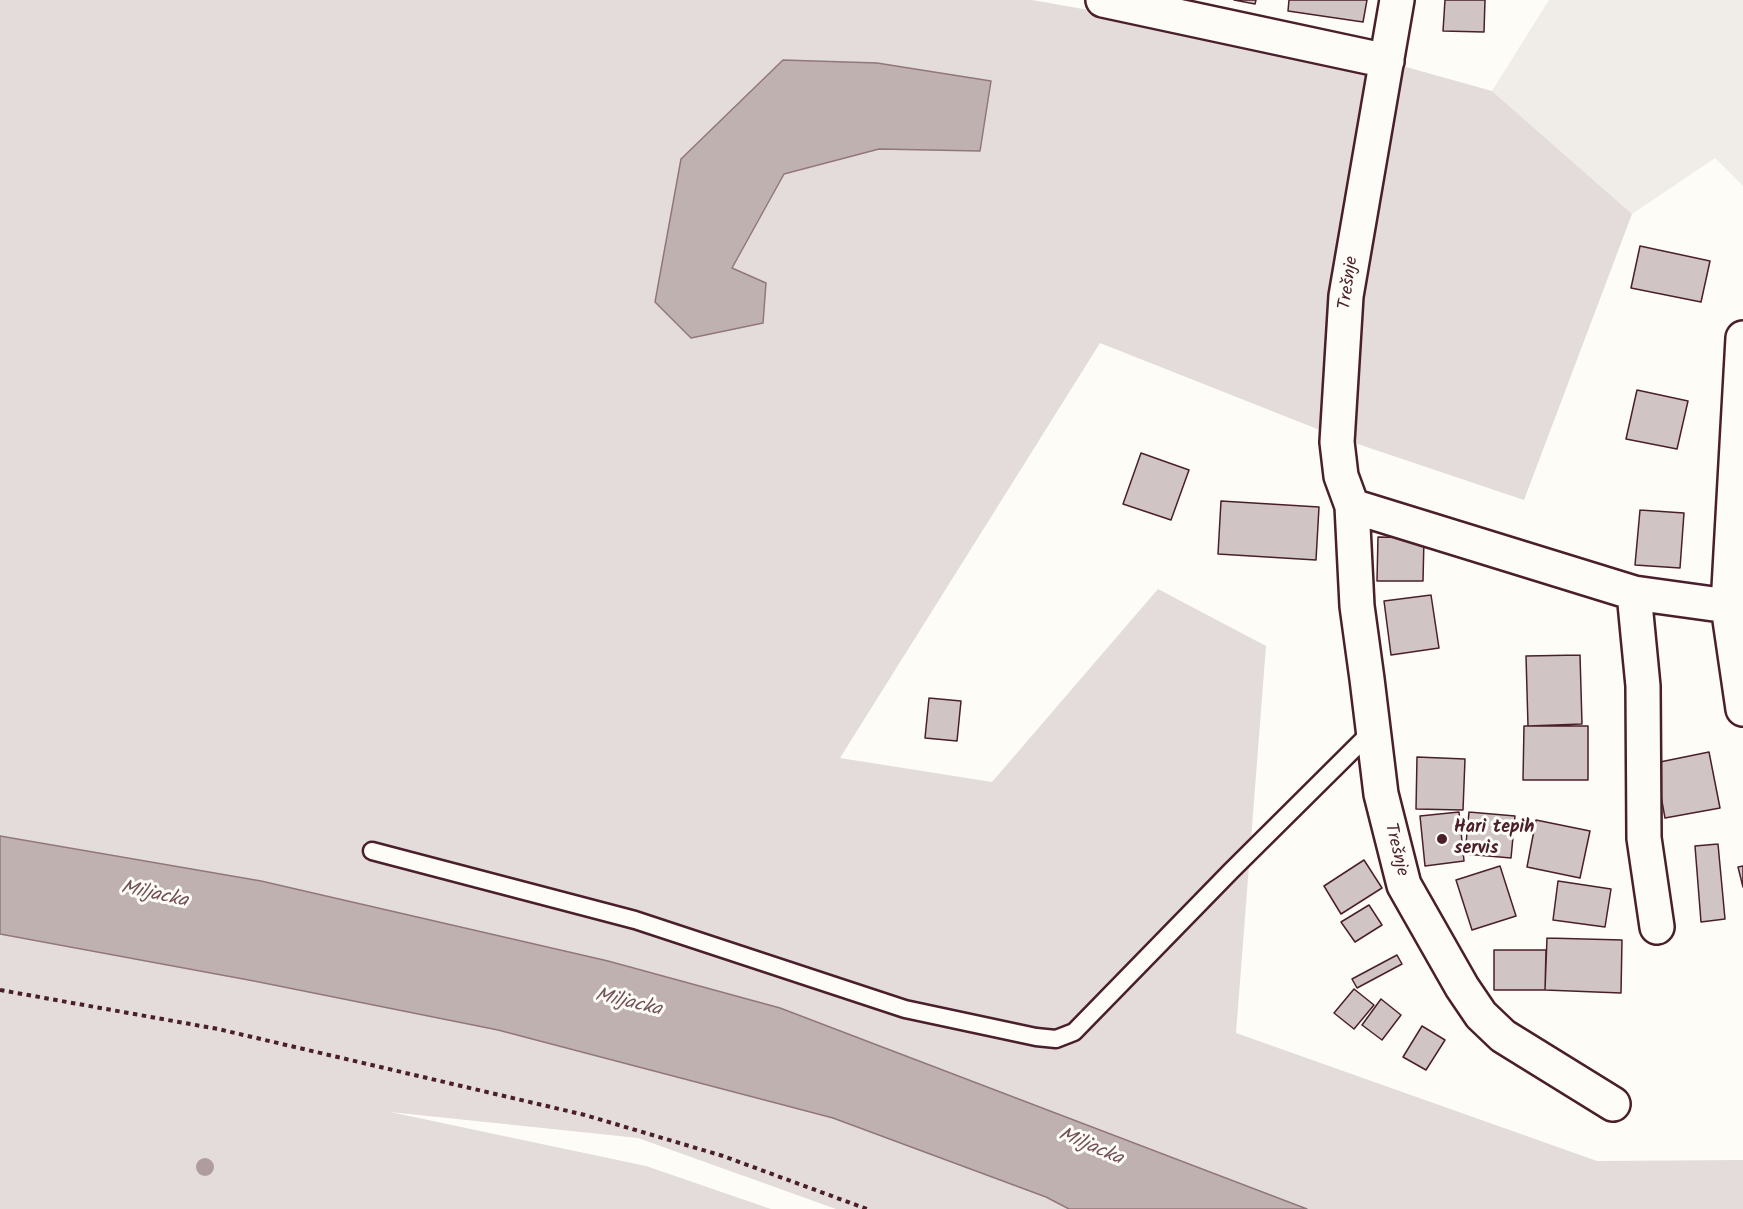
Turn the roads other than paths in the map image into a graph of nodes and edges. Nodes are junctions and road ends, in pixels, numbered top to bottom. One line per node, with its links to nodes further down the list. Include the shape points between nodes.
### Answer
1 (1104, 0): 3 (street)
2 (1397, 0): 3 (street, Trešnje)
3 (1387, 61): 5 (street, Trešnje, via 1346,296 1337,442 1341,476)
4 (1743, 338): 7 (street)
5 (1352, 506): 6 (street); 9 (street, Trešnje, via 1357,606)
6 (1634, 593): 7 (street); 11 (street, via 1643,686 1644,838)
7 (1728, 606): 8 (street)
8 (1743, 710)
9 (1373, 729): 10 (lane, via 1074,1032 1056,1039 905,1009 634,921); 12 (street, Trešnje, via 1381,794 1404,885 1462,987 1481,1015 1503,1036)
10 (372, 851)
11 (1657, 927)
12 (1613, 1104)

